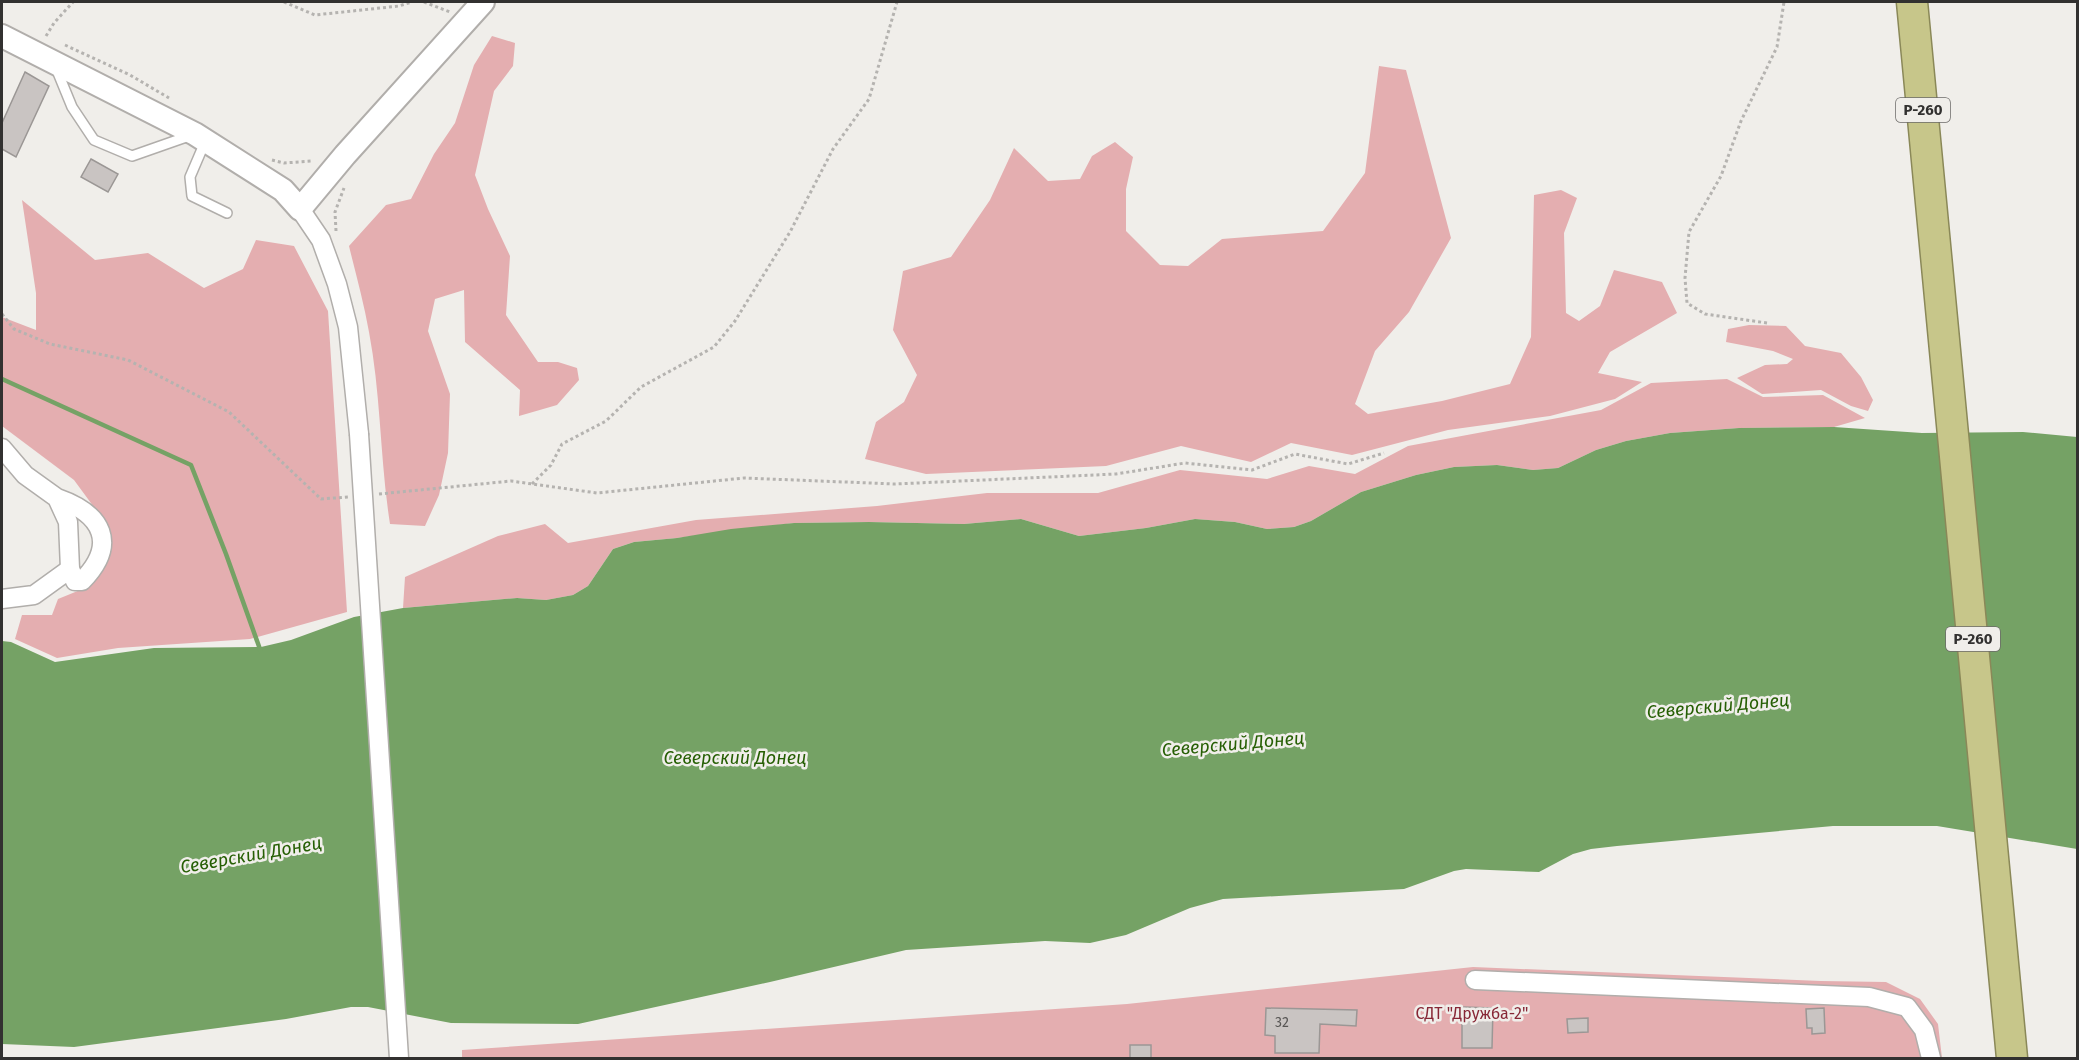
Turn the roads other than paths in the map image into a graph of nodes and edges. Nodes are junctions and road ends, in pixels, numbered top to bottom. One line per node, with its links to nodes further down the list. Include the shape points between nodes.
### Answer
1 (483, 2): 6 (street)
2 (1912, 2): 15 (highway, Р-260)
3 (2, 36): 4 (street)
4 (54, 63): 5 (street); 5 (lane, via 72,107 94,140 132,156)
5 (200, 137): 6 (street, via 283,189); 7 (lane, via 190,177 192,196)
6 (300, 209): 13 (street, bridge, via 321,240 348,327)
7 (227, 213)
8 (2, 448): 9 (street, via 25,475)
9 (57, 498): 10 (street, via 68,522); 10 (street, via 82,509 99,525 101,547 92,570 82,581 75,581)
10 (69, 569): 11 (street, via 34,595)
11 (2, 599)
12 (1475, 980): 14 (street, via 1869,998 1907,1007 1924,1030)
13 (399, 1059)
14 (1931, 1059)
15 (2012, 1059)

